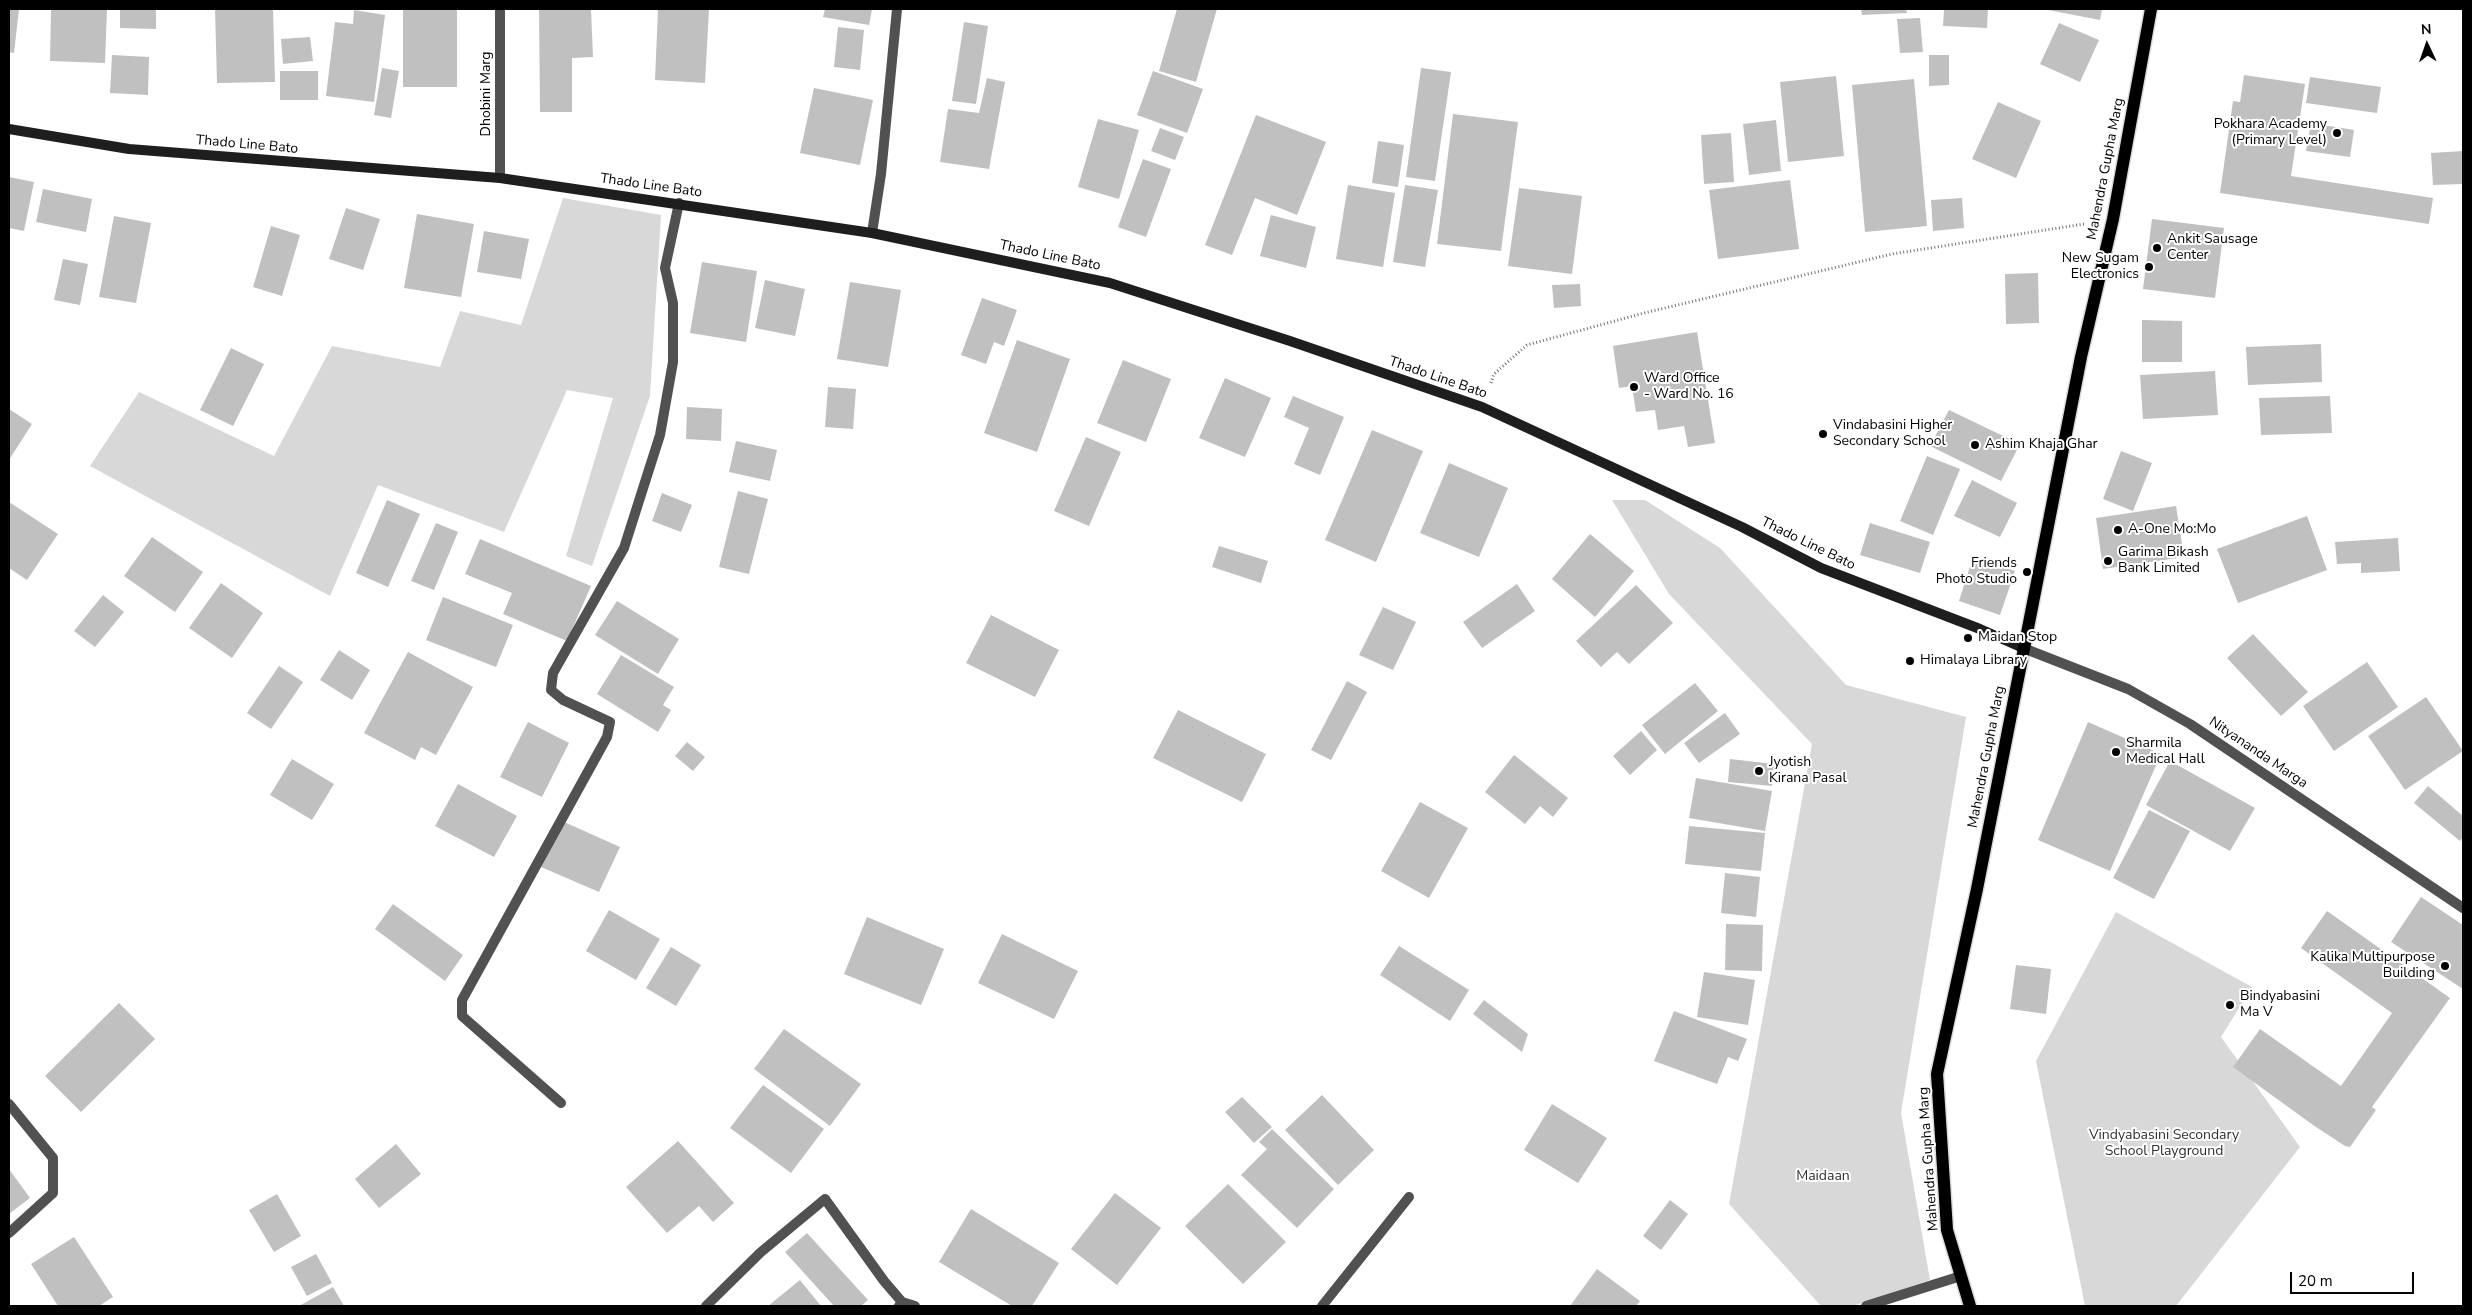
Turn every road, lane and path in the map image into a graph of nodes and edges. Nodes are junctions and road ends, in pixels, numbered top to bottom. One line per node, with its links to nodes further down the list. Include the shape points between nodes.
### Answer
1 (500, 9): 5 (street, Dhobini Marg)
2 (897, 9): 8 (street)
3 (2151, 9): 7 (main road, Mahendra Gupha Marg)
4 (9, 129): 5 (main road, Thado Line Bato, via 129,149)
5 (500, 178): 6 (main road, Thado Line Bato)
6 (679, 203): 8 (main road, Thado Line Bato); 13 (street, via 665,268 673,303 673,362 660,435 624,548 553,673 551,690 563,700 610,722 607,737 462,1000 462,1016)
7 (2113, 219): 9 (path, via 1892,254 1697,299 1527,345 1494,374); 10 (main road, Mahendra Gupha Marg, via 2080,357)
8 (872, 233): 9 (main road, Thado Line Bato, via 1110,283)
9 (1482, 407): 10 (main road, Thado Line Bato, via 1724,519 1821,568)
10 (2023, 648): 11 (street, Nityananda Marga, via 2128,690 2190,724); 16 (main road, Mahendra Gupha Marg, via 1974,907 1937,1074 1947,1230)
11 (2463, 908)
12 (9, 1104): 15 (street, via 53,1158 53,1193)
13 (561, 1104)
14 (1409, 1197): 20 (street)
15 (9, 1234)
16 (1960, 1276): 21 (street); 22 (main road, Mahendra Gupha Marg)
17 (901, 1304): 18 (street, via 824,1199 760,1252); 19 (street)
18 (706, 1306)
19 (915, 1306)
20 (1322, 1306)
21 (1866, 1306)
22 (1970, 1306)

